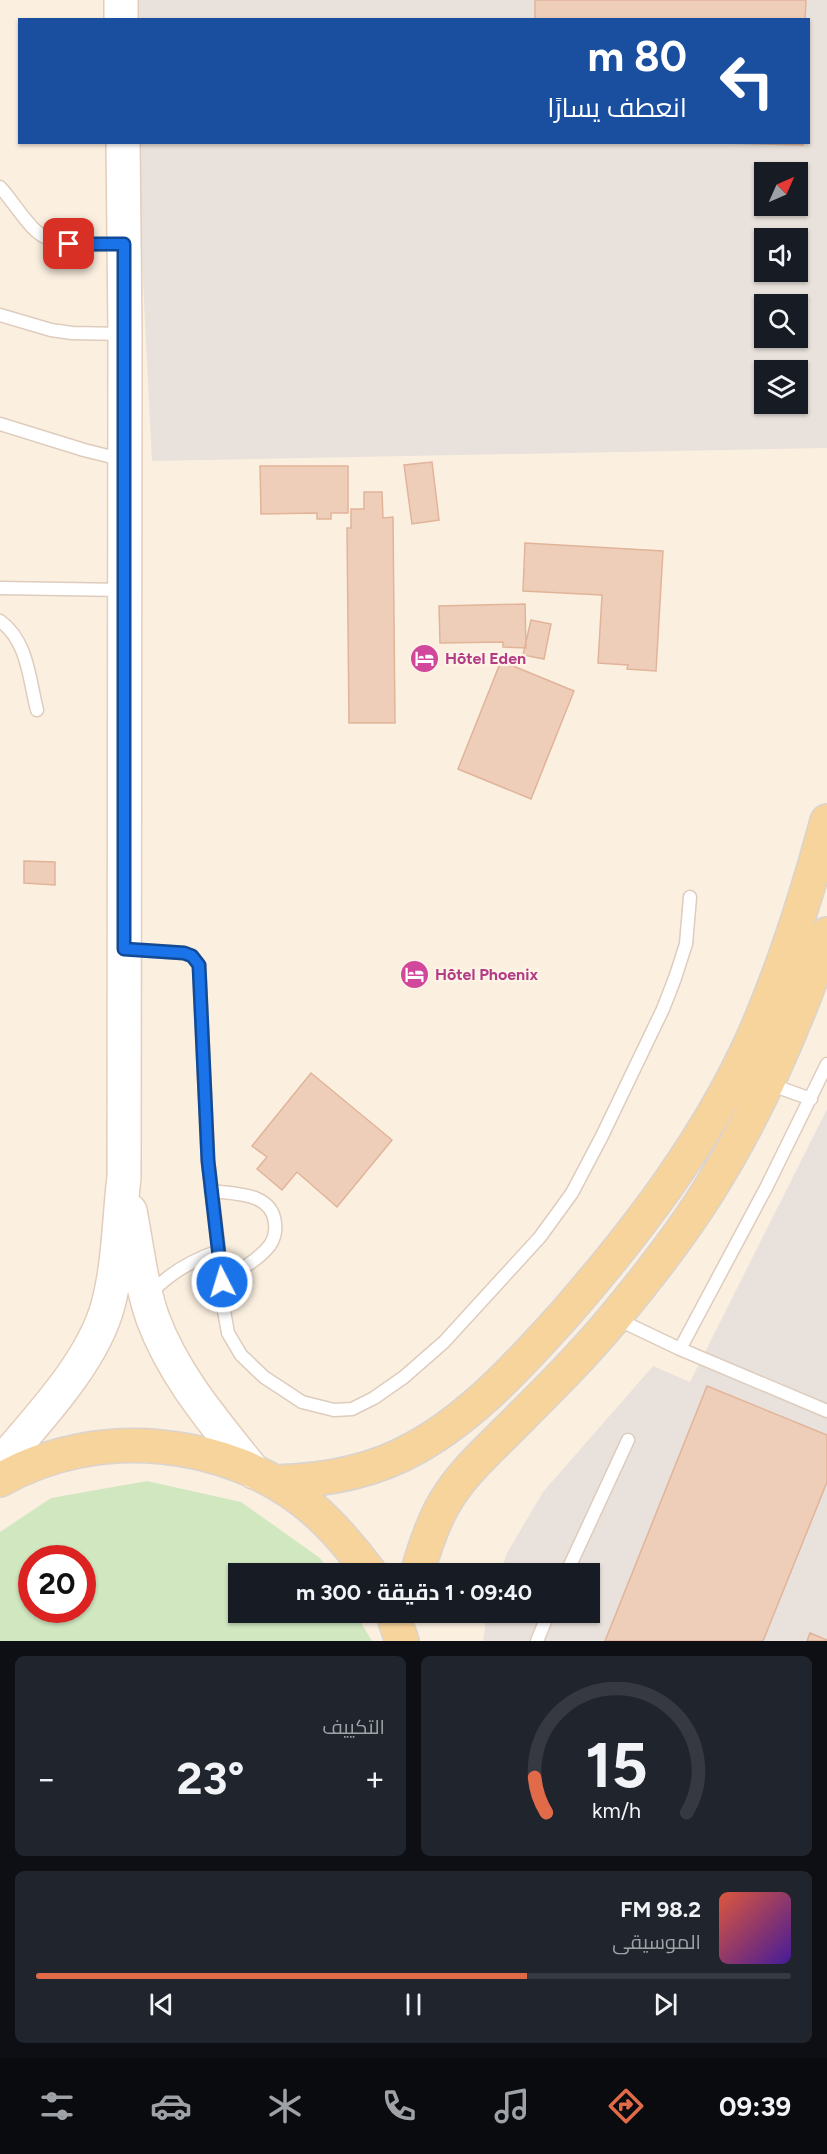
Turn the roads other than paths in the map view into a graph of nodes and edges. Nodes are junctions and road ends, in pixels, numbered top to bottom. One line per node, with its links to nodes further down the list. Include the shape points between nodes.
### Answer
1 (121, 0): 2 (main road)
2 (121, 18)
3 (123, 144): 5 (main road)
4 (0, 187): 5 (lane, via 46,239 57,243)
5 (124, 244): 7 (main road)
6 (0, 315): 7 (lane, via 51,330)
7 (125, 334): 9 (main road)
8 (0, 424): 9 (lane)
9 (125, 460): 11 (main road)
10 (0, 588): 11 (lane)
11 (125, 590): 17 (main road)
12 (0, 621): 13 (lane, via 23,650)
13 (37, 710)
14 (827, 821): 32 (main road, via 787,956 726,1091 658,1198 581,1295 513,1369 452,1424 413,1450 356,1472 307,1481)
15 (690, 897): 25 (lane, via 686,944 663,1009 572,1193 540,1237 469,1316 404,1377 375,1398 352,1408 334,1410 302,1402 264,1377 241,1355 228,1333)
16 (827, 934): 18 (main road)
17 (124, 949): 22 (main road); 23 (lane, via 184,953 199,965)
18 (821, 974): 20 (main road)
19 (827, 1064): 21 (lane)
20 (768, 1084): 21 (lane); 27 (main road, via 709,1191)
21 (811, 1099): 28 (lane)
22 (124, 1177): 26 (main road); 31 (main road, via 112,1287 99,1330 52,1402)
23 (211, 1191): 24 (lane); 25 (lane, via 260,1199 274,1217 274,1235 264,1251)
24 (219, 1251): 25 (lane); 26 (lane, via 187,1264)
25 (222, 1282)
26 (147, 1297): 32 (main road, via 170,1358 188,1387)
27 (614, 1318): 28 (lane); 35 (main road, via 457,1485 434,1524)
28 (680, 1349): 29 (lane)
29 (827, 1411)
30 (628, 1440): 36 (lane)
31 (0, 1464)
32 (264, 1477): 33 (main road, via 215,1457 174,1448 132,1445 50,1458); 34 (main road, via 320,1516)
33 (0, 1480)
34 (363, 1563)
35 (427, 1563)
36 (571, 1563)
37 (396, 1623): 40 (main road)
38 (408, 1623): 41 (main road)
39 (544, 1623): 42 (lane)
40 (402, 1641)
41 (407, 1641)
42 (537, 1641)

